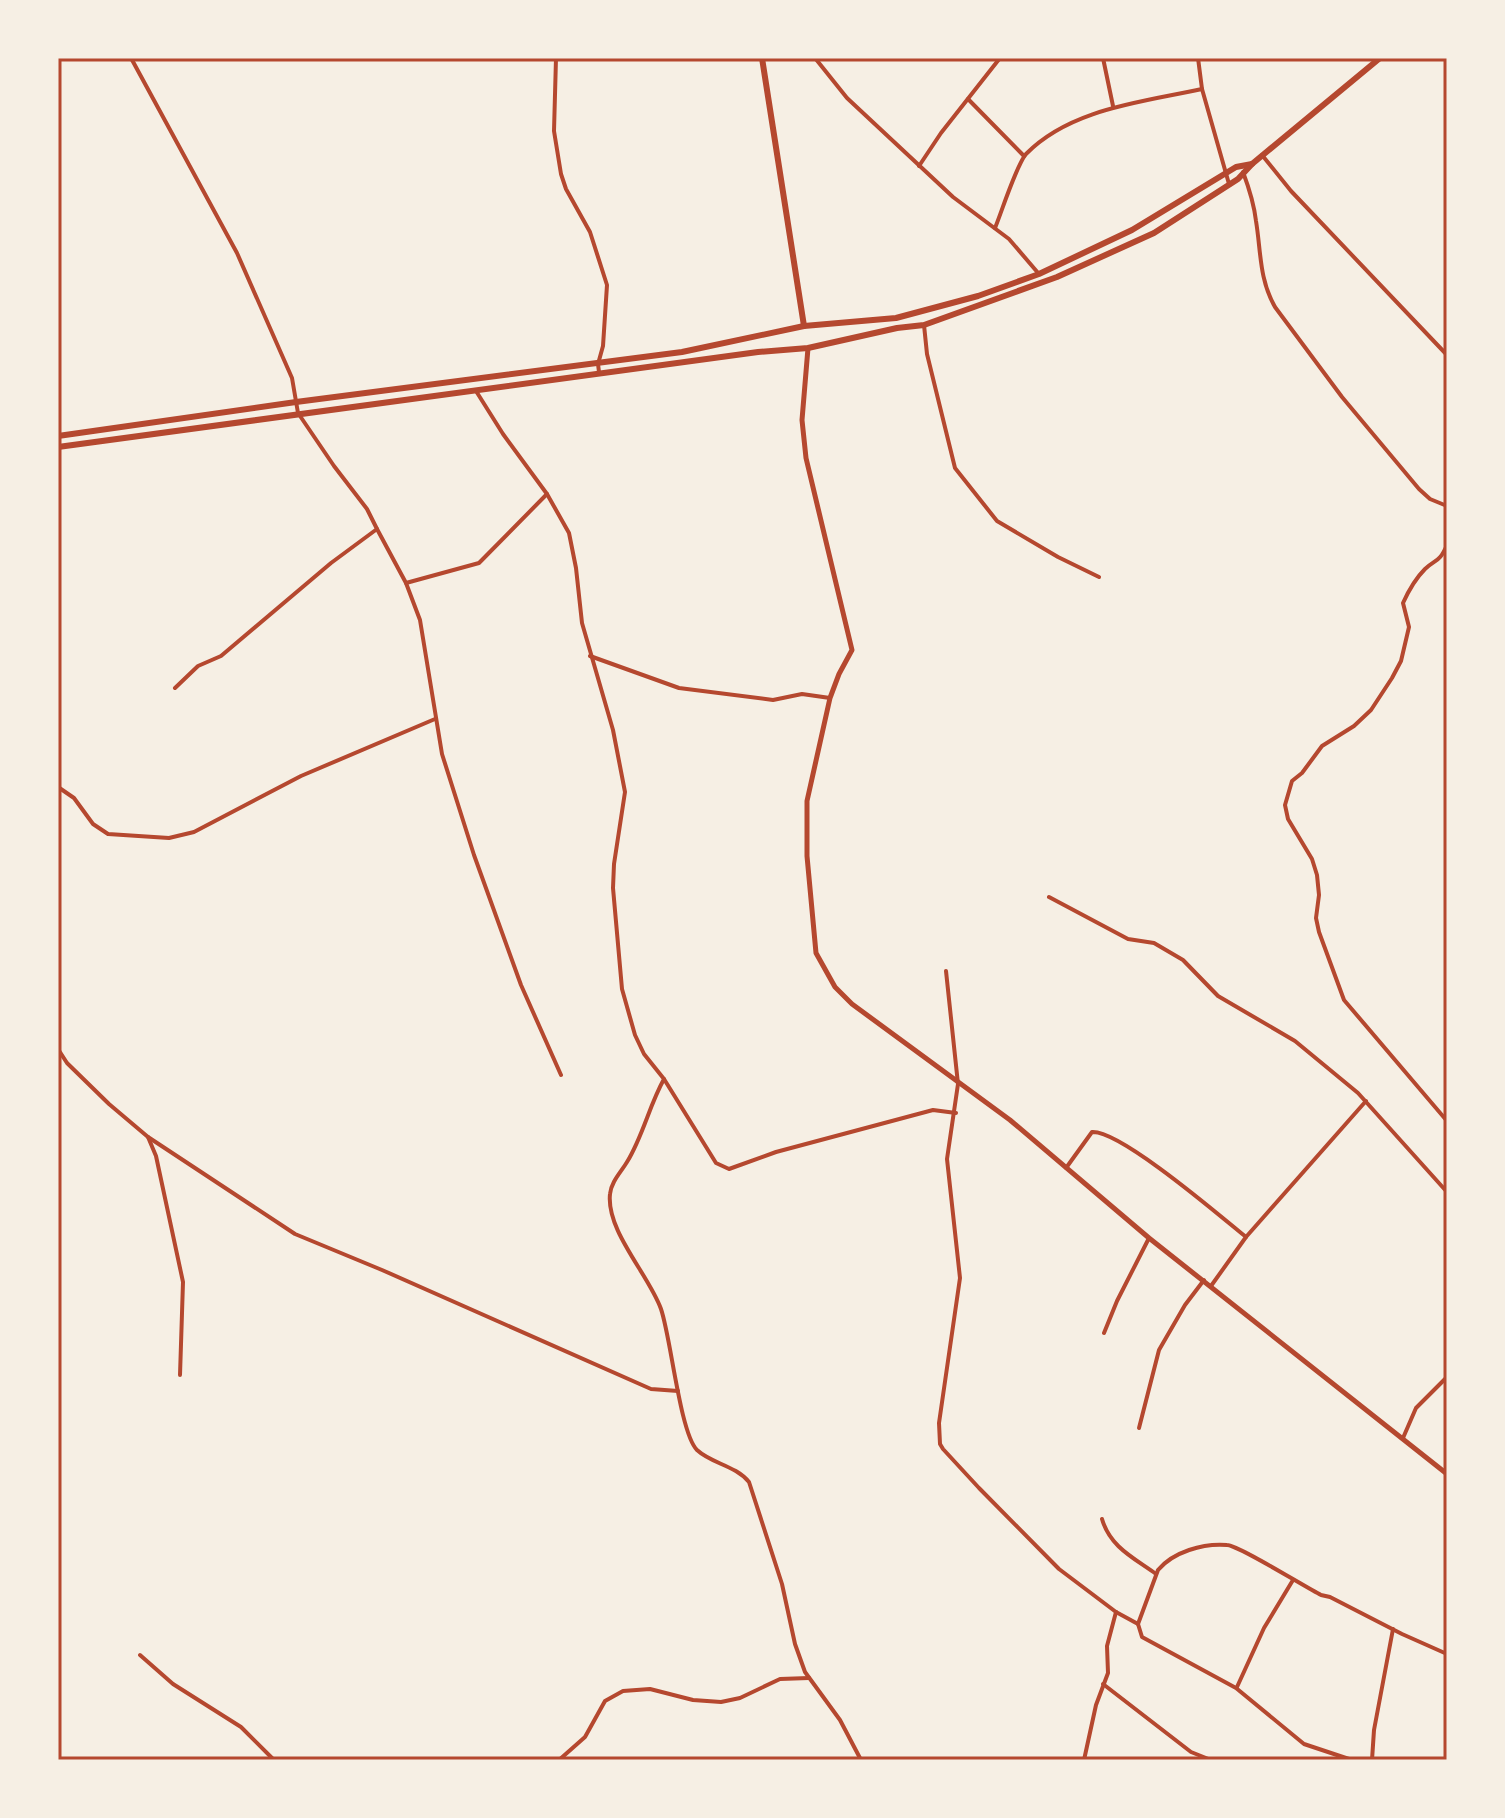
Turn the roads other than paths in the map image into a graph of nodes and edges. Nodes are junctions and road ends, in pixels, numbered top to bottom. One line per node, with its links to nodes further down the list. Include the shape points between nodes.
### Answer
1 (131, 58): 37 (street, via 237,253 292,378)
2 (556, 58): 33 (street, via 558,163 607,285)
3 (762, 58): 25 (main road)
4 (815, 58): 15 (street, via 847,98)
5 (1000, 58): 10 (street)
6 (1103, 58): 11 (street)
7 (1198, 58): 9 (street)
8 (1380, 58): 12 (main road)
9 (1202, 89): 11 (street); 17 (street)
10 (968, 99): 13 (street); 15 (street)
11 (1113, 106): 13 (street, via 1045,139)
12 (1262, 155): 14 (main road); 32 (street)
13 (1024, 156): 20 (street)
14 (1252, 164): 16 (main road); 18 (main road)
15 (919, 166): 20 (street)
16 (1240, 166): 17 (main road); 18 (street)
17 (1226, 174): 19 (street); 21 (main road, via 1132,230)
18 (1244, 174): 19 (main road); 44 (street, via 1261,272 1275,307 1419,489)
19 (1229, 185): 24 (main road, via 1154,233 1057,277)
20 (995, 228): 21 (street)
21 (1039, 274): 22 (main road)
22 (896, 318): 23 (main road); 26 (main road)
23 (828, 324): 25 (main road); 28 (main road)
24 (924, 325): 26 (main road); 47 (street, via 955,468 997,521)
25 (804, 326): 27 (main road)
26 (897, 328): 28 (main road)
27 (776, 332): 30 (main road); 31 (main road)
28 (830, 343): 29 (main road)
29 (808, 348): 30 (main road); 51 (street, via 802,420 806,458 852,650)
30 (778, 351): 34 (main road)
31 (682, 352): 33 (main road); 34 (main road)
32 (1447, 355)
33 (598, 364): 35 (street); 37 (main road)
34 (683, 364): 35 (main road)
35 (600, 375): 36 (main road)
36 (475, 390): 39 (main road); 43 (street)
37 (296, 402): 38 (main road); 39 (street)
38 (219, 413): 40 (main road); 41 (main road)
39 (298, 413): 40 (main road); 45 (street)
40 (221, 424): 42 (main road)
41 (58, 436)
42 (58, 447)
43 (547, 494): 48 (street, via 479,563); 49 (street, via 569,533)
44 (1447, 506)
45 (377, 529): 48 (street); 50 (street)
46 (1447, 545): 62 (street, via 1403,603 1409,627 1392,678 1371,710 1313,756 1292,781 1285,805 1317,875 1319,932 1344,1000)
47 (1099, 577)
48 (406, 583): 52 (street, via 420,620)
49 (590, 656): 51 (street, via 679,688 773,700 802,694); 58 (street, via 625,792 613,888 622,989 640,1044)
50 (175, 688)
51 (830, 698): 59 (street, via 807,801 816,953 835,987 852,1004)
52 (435, 719): 53 (street, via 289,782 194,832 169,838 108,834); 57 (street, via 448,776 504,940)
53 (58, 787)
54 (1049, 897): 60 (street, via 1128,939 1154,943 1183,960 1218,996 1295,1041)
55 (946, 971): 59 (street)
56 (59, 1051): 63 (street)
57 (561, 1075)
58 (664, 1079): 61 (street, via 716,1163 729,1169 933,1110); 73 (street, via 609,1198 616,1224 661,1310)
59 (958, 1084): 61 (street); 64 (street)
60 (1366, 1101): 65 (street); 66 (street)
61 (956, 1113): 80 (street, via 947,1159 960,1278 940,1444 1059,1569)
62 (1447, 1121)
63 (148, 1137): 71 (street, via 160,1169 183,1282); 73 (street, via 295,1234 651,1389)
64 (1066, 1168): 66 (street, via 1092,1132 1106,1133); 67 (street)
65 (1447, 1192)
66 (1246, 1237): 69 (street)
67 (1149, 1238): 68 (street); 70 (street)
68 (1204, 1280): 69 (street); 74 (street, via 1159,1350)
69 (1211, 1286): 75 (street)
70 (1104, 1333)
71 (180, 1375)
72 (1447, 1377): 75 (street, via 1416,1408)
73 (678, 1391): 85 (street, via 697,1450 749,1482)
74 (1139, 1428)
75 (1403, 1438): 76 (street)
76 (1447, 1474)
77 (1102, 1519): 78 (street, via 1115,1545)
78 (1156, 1574): 79 (street, via 1181,1552 1227,1545); 81 (street)
79 (1293, 1580): 82 (street); 87 (street)
80 (1116, 1612): 81 (street); 86 (street)
81 (1138, 1624): 87 (street, via 1142,1637)
82 (1393, 1629): 83 (street); 94 (street)
83 (1447, 1654)
84 (140, 1655): 88 (street, via 173,1684 241,1727)
85 (809, 1678): 89 (street, via 780,1679 721,1702 650,1689 623,1691 605,1701 585,1737); 90 (street)
86 (1103, 1684): 91 (street); 92 (street, via 1191,1752)
87 (1236, 1688): 93 (street, via 1304,1744)
88 (274, 1760)
89 (559, 1760)
90 (861, 1760)
91 (1084, 1760)
92 (1211, 1760)
93 (1352, 1760)
94 (1372, 1760)

